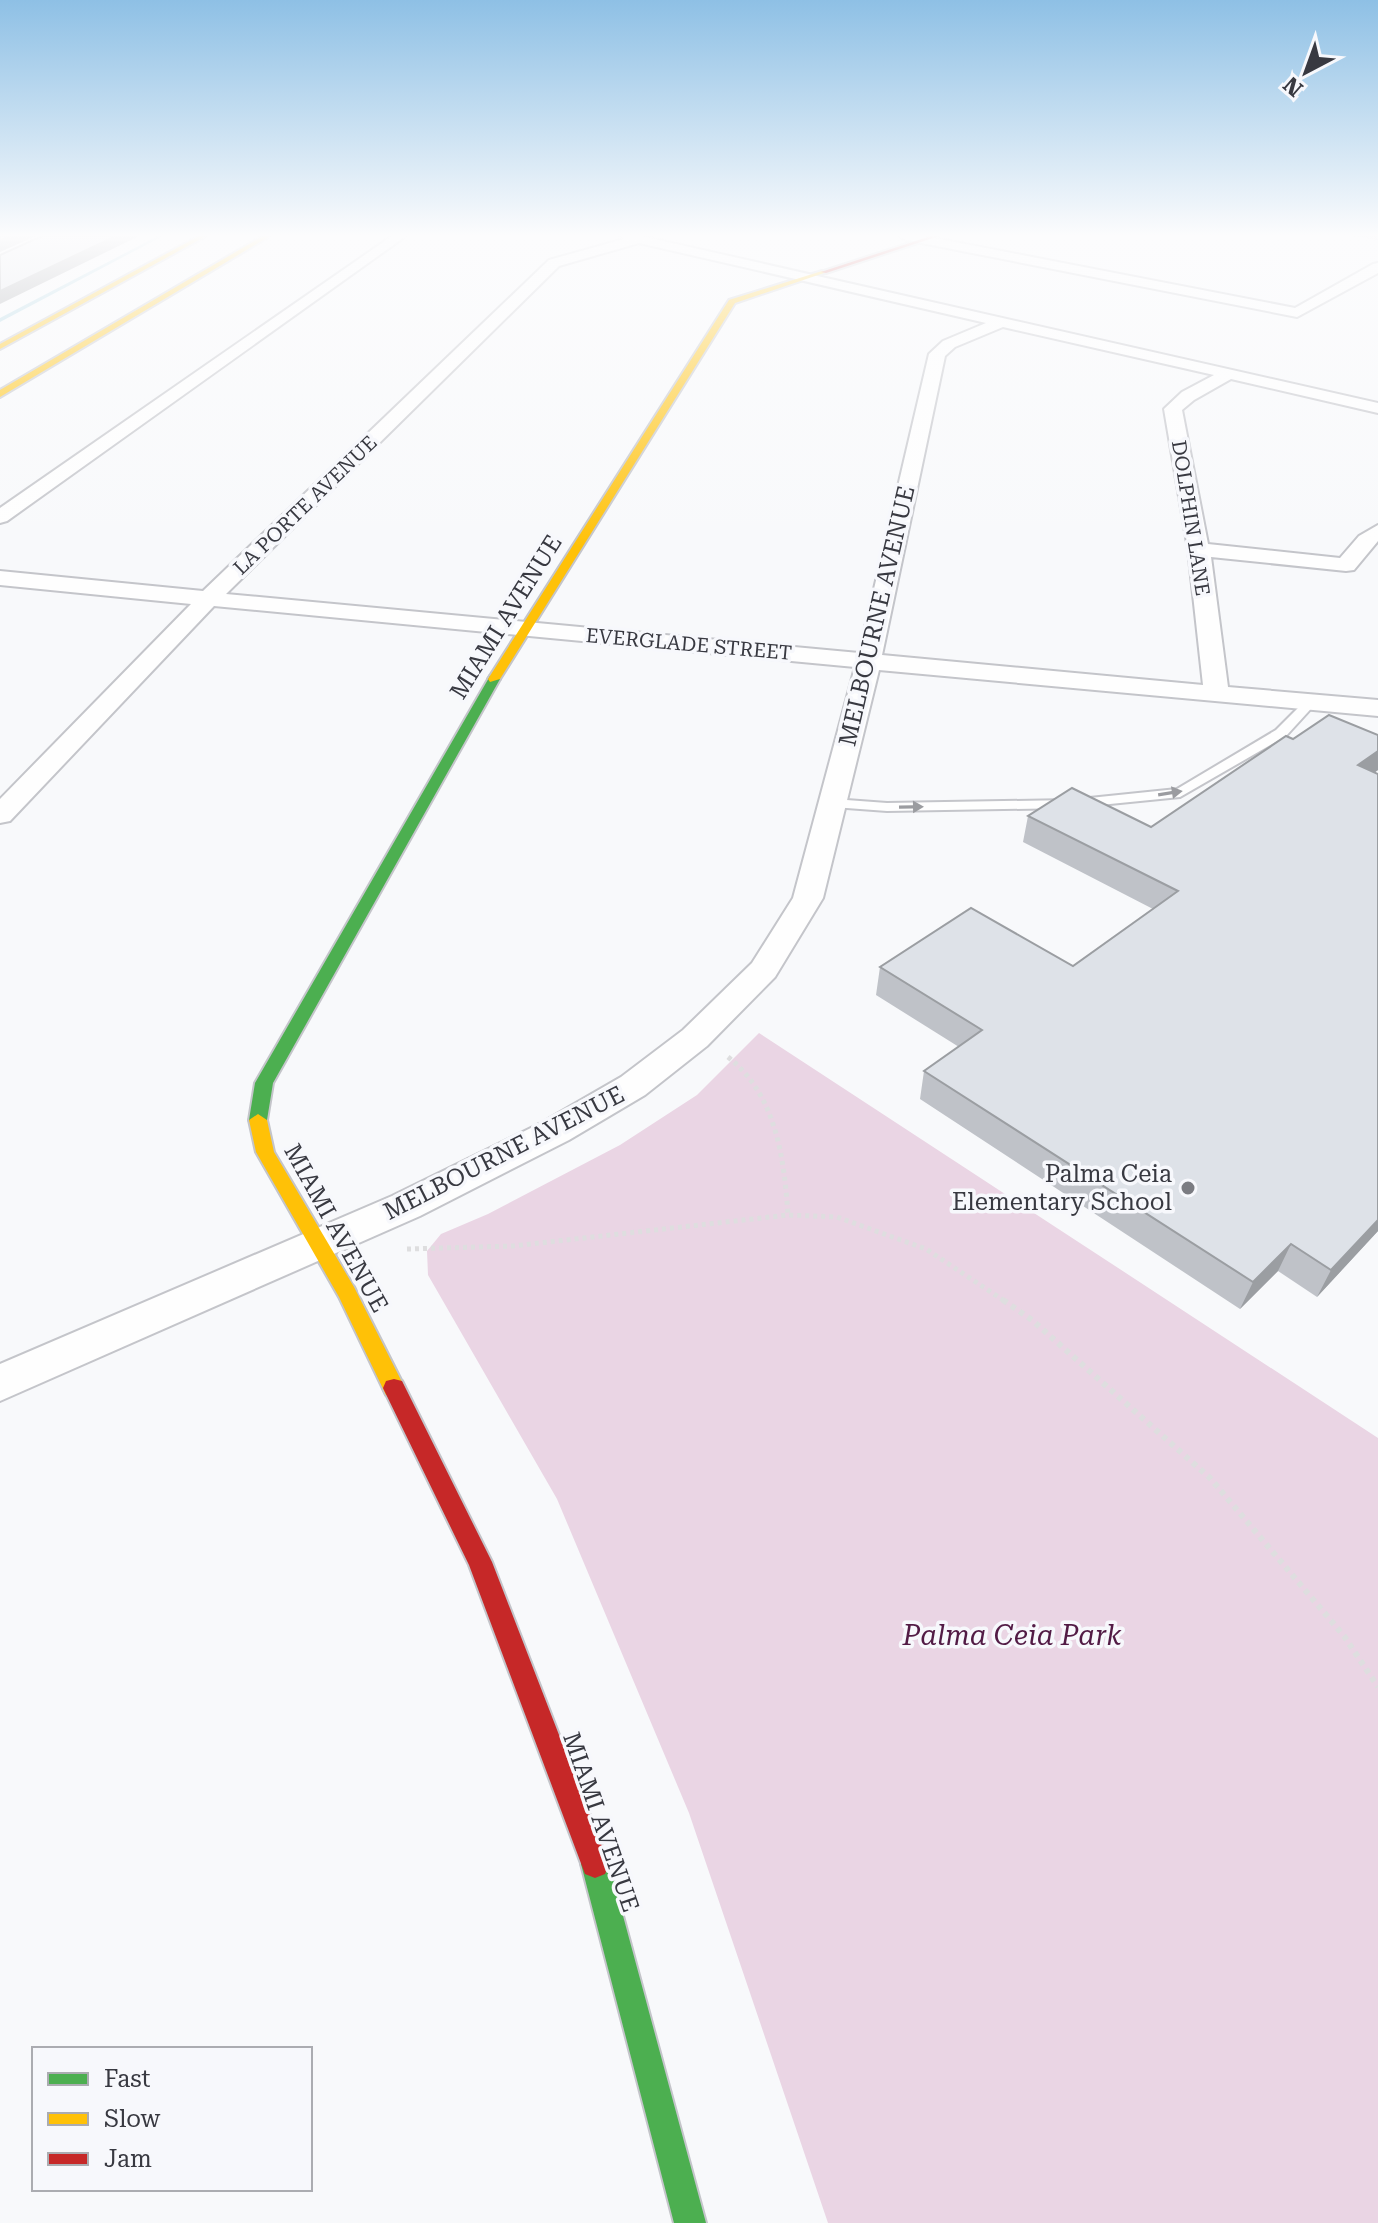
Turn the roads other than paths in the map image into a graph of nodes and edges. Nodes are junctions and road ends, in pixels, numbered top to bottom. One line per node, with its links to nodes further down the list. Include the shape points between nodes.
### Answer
1 (18, 340): 11 (main road)
2 (39, 340): 11 (main road)
3 (46, 340): 12 (main road)
4 (69, 340): 14 (main road)
5 (92, 340): 15 (main road)
6 (252, 340): 17 (street)
7 (475, 340): 21 (street, LA PORTE AVENUE)
8 (708, 340): 22 (main road, MIAMI AVENUE)
9 (959, 340): 23 (street, MELBOURNE AVENUE, via 937,354)
10 (1074, 340): 13 (street)
11 (0, 349)
12 (0, 367)
13 (1229, 374): 16 (street); 19 (street, DOLPHIN LANE, via 1173,409)
14 (0, 380)
15 (0, 394)
16 (1378, 408)
17 (0, 517)
18 (1378, 531): 19 (street, via 1346,565)
19 (1199, 549): 24 (street, DOLPHIN LANE)
20 (0, 578): 21 (street, EVERGLADE STREET)
21 (209, 598): 22 (street, EVERGLADE STREET); 28 (street, LA PORTE AVENUE)
22 (524, 630): 23 (street, EVERGLADE STREET); 29 (main road, MIAMI AVENUE, via 264,1083 257,1115 265,1152)
23 (869, 660): 24 (street, EVERGLADE STREET); 27 (street, MELBOURNE AVENUE)
24 (1216, 692): 25 (street, EVERGLADE STREET)
25 (1312, 701): 26 (street, EVERGLADE STREET); 27 (lane, one-way to 25, via 1070,804 1180,793 1281,733)
26 (1378, 708)
27 (833, 803): 29 (street, MELBOURNE AVENUE, via 808,898 764,970 695,1038 633,1086 556,1131)
28 (0, 815)
29 (319, 1243): 30 (street, MELBOURNE AVENUE); 31 (main road, MIAMI AVENUE, via 480,1562 589,1850)
30 (0, 1383)
31 (690, 2223)

